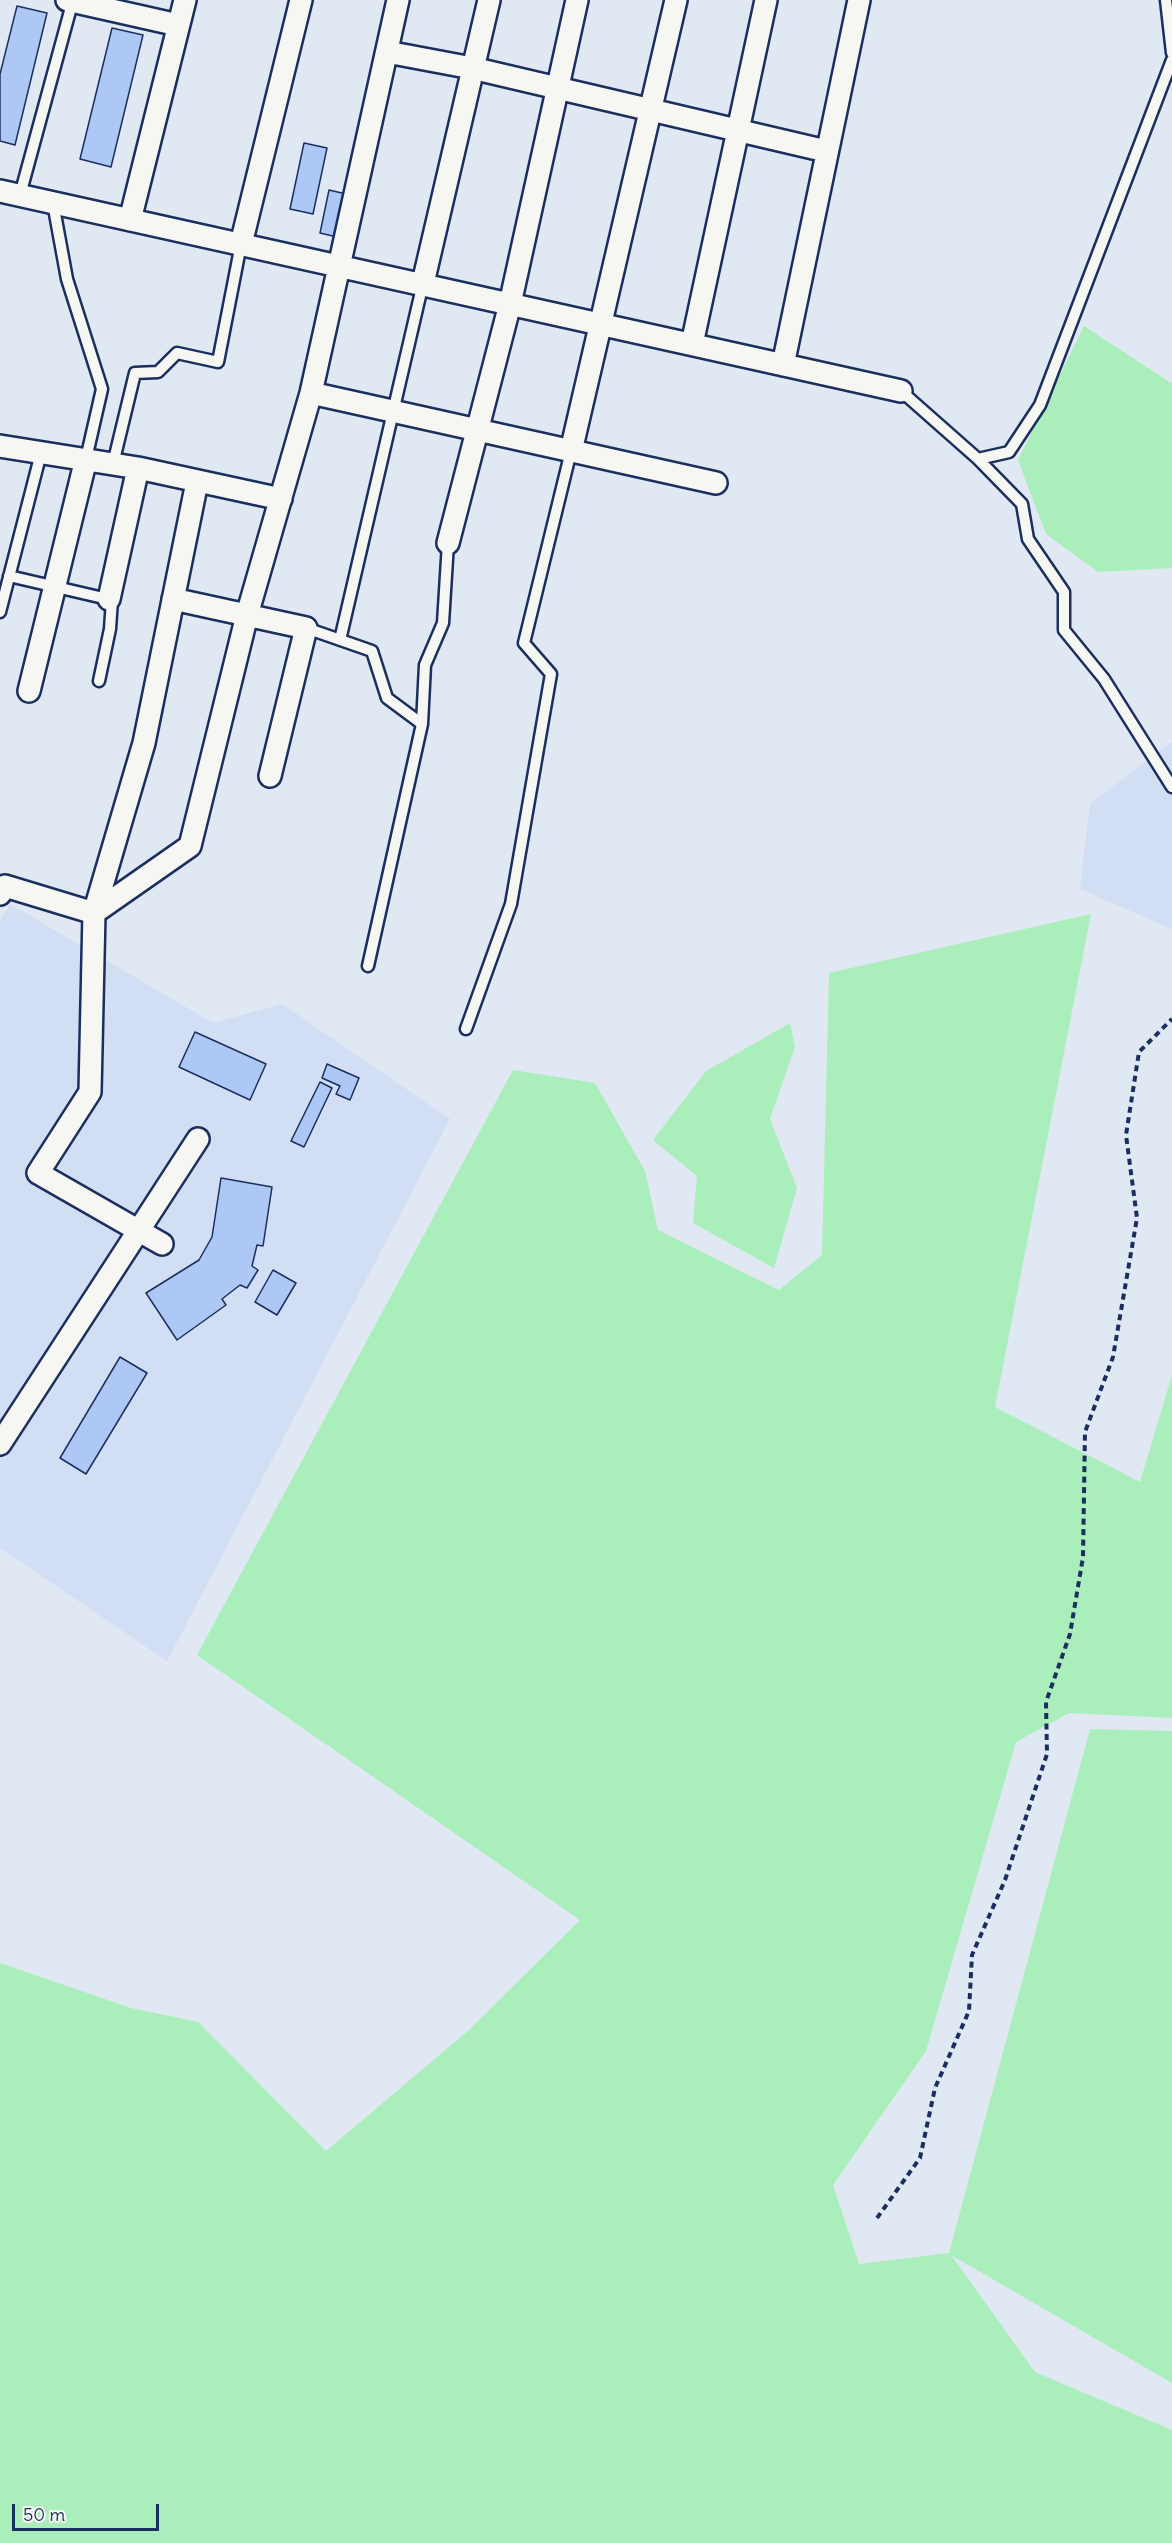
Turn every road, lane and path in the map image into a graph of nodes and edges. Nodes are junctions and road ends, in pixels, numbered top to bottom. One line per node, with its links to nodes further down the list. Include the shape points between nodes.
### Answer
1 (71, 0): 11 (street); 20 (lane)
2 (185, 0): 11 (street)
3 (301, 0): 23 (street)
4 (398, 0): 12 (street)
5 (489, 0): 15 (street)
6 (577, 0): 16 (street)
7 (676, 0): 17 (street)
8 (766, 0): 18 (street)
9 (859, 0): 19 (street)
10 (1166, 0): 13 (lane)
11 (178, 26): 22 (street)
12 (387, 52): 15 (street); 24 (street)
13 (1172, 53)
14 (1172, 60): 38 (lane, via 1040,405 1009,452)
15 (472, 68): 16 (street); 25 (street)
16 (559, 87): 17 (street); 26 (street)
17 (650, 109): 18 (street); 27 (street)
18 (738, 130): 19 (street); 28 (street)
19 (826, 150): 29 (street)
20 (10, 193): 21 (street)
21 (53, 203): 22 (street); 37 (lane, via 67,279 102,389)
22 (130, 220): 23 (street)
23 (241, 244): 24 (street); 39 (lane, via 218,362 177,352 158,372 135,373)
24 (338, 266): 25 (street); 31 (street)
25 (423, 283): 26 (street); 32 (lane)
26 (510, 304): 27 (street); 33 (street)
27 (600, 324): 28 (street); 35 (street)
28 (692, 345): 29 (street)
29 (783, 364): 30 (street)
30 (901, 391): 38 (lane)
31 (311, 393): 32 (street); 43 (street)
32 (392, 411): 33 (street); 52 (lane)
33 (477, 430): 35 (street); 44 (street)
34 (0, 446): 36 (street)
35 (571, 451): 42 (street); 62 (lane, via 524,643 550,674 511,904)
36 (41, 453): 37 (street); 45 (lane)
37 (86, 459): 39 (street); 46 (street)
38 (978, 459): 57 (lane, via 1022,504 1028,539 1064,592 1064,630 1104,679)
39 (113, 464): 40 (street)
40 (138, 468): 41 (street); 47 (street)
41 (197, 482): 43 (street); 48 (street)
42 (716, 483)
43 (281, 499): 50 (street)
44 (448, 543): 55 (lane, via 443,623 425,665)
45 (9, 576): 46 (lane); 49 (lane)
46 (55, 586): 47 (lane); 54 (street)
47 (109, 599): 53 (lane, via 110,629)
48 (173, 599): 50 (street); 59 (street, via 144,743)
49 (0, 612)
50 (247, 615): 51 (street); 59 (street, via 190,846)
51 (306, 628): 52 (lane); 56 (street)
52 (340, 640): 55 (lane, via 372,651 387,698)
53 (99, 681)
54 (29, 691)
55 (422, 724): 60 (lane)
56 (270, 776)
57 (1172, 788)
58 (0, 894): 59 (street, via 5,886)
59 (94, 913): 64 (street, via 90,1092 38,1173)
60 (368, 966)
61 (1172, 1019): 67 (path, via 1139,1052 1126,1135 1137,1218 1113,1357 1084,1432 1083,1557 1070,1634 1046,1702 1047,1754 1005,1880 972,1955 969,2011 935,2088 920,2158)
62 (466, 1029)
63 (198, 1139): 64 (street)
64 (139, 1230): 65 (street); 66 (street)
65 (162, 1244)
66 (0, 1444)
67 (877, 2218)

